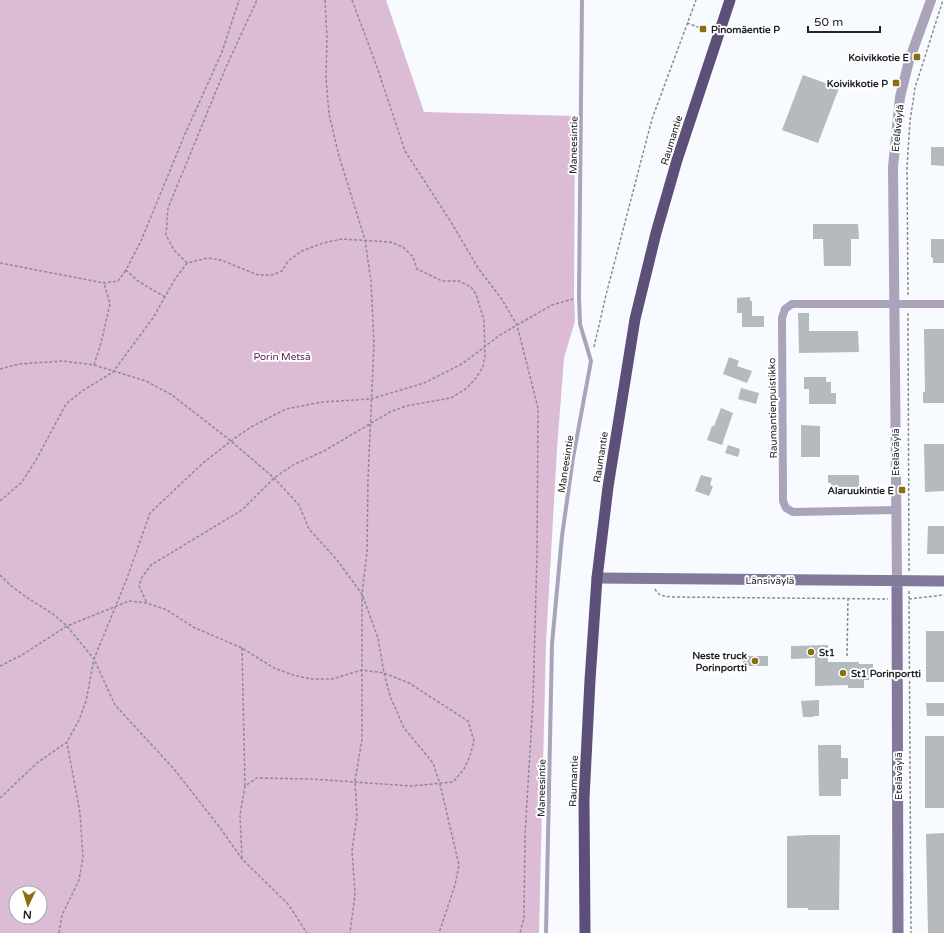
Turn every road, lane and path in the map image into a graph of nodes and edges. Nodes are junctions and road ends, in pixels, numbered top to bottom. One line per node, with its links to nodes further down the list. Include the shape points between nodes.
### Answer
1 (239, 0): 15 (path, via 222,52 141,241)
2 (257, 0): 14 (path, via 226,67 168,208 166,235 174,250)
3 (325, 0): 12 (path, via 329,114)
4 (352, 0): 22 (path, via 405,151 478,268)
5 (582, 0): 17 (lane, Maneesintie)
6 (696, 0): 10 (path)
7 (730, 0): 35 (highway, Raumantie, via 674,167 635,320 608,486)
8 (931, 0): 19 (street, Eteläväylä, via 909,61 900,98 893,167)
9 (943, 0): 20 (path, via 915,88 910,121 907,166)
10 (688, 23): 11 (path); 24 (path, via 652,119)
11 (703, 29)
12 (365, 240): 14 (path, via 342,239 323,242 302,251 288,261 282,271 272,274 258,275 221,260 208,258); 23 (path, via 390,242 403,247 413,258 417,269 442,281 459,281 471,287 476,294 484,320); 28 (path, via 371,281 374,343)
13 (0, 263): 16 (path)
14 (187, 263): 18 (path)
15 (126, 270): 16 (path, via 118,281); 18 (path, via 138,281)
16 (104, 283): 25 (path, via 110,304)
17 (579, 296): 22 (path, via 552,305); 24 (lane, Maneesintie, via 580,324)
18 (165, 297): 27 (path, via 153,318)
19 (895, 304): 20 (street); 33 (street, Eteläväylä); 33 (street, Raumantienpuistikko, via 792,304 785,310 782,326 783,500 786,508 793,512)
20 (908, 304): 21 (street); 38 (path)
21 (944, 304)
22 (517, 324): 23 (path); 64 (path, via 538,408 538,554 533,701 525,835 524,918)
23 (486, 346): 28 (path, via 462,364 424,383); 29 (path, via 483,367 467,388 451,398 406,406 390,412)
24 (591, 361): 65 (lane, Maneesintie, via 563,528 552,644)
25 (94, 365): 26 (path, via 63,361 19,364); 27 (path)
26 (0, 369)
27 (113, 372): 30 (path, via 146,381 172,395); 32 (path, via 66,404 22,482)
28 (371, 399): 29 (path); 30 (path, via 322,402 286,409 251,427)
29 (371, 424): 31 (path, via 324,451 293,465); 40 (path, via 367,552)
30 (231, 441): 31 (path); 46 (path, via 203,463 150,513)
31 (274, 478): 40 (path, via 299,505 308,530 337,560); 45 (path, via 242,510 150,565 142,577 140,586)
32 (0, 501)
33 (896, 510): 37 (street, Eteläväylä)
34 (0, 575): 47 (path)
35 (597, 578): 36 (main road, Länsiväylä); 66 (highway, Raumantie, via 584,799)
36 (651, 580): 37 (main road, Länsiväylä); 42 (path, via 657,593 662,596)
37 (897, 581): 38 (main road, Länsiväylä); 43 (main road, Eteläväylä)
38 (909, 581): 39 (main road, Länsiväylä); 44 (path)
39 (944, 581)
40 (362, 594): 52 (path); 53 (path, via 378,638)
41 (944, 595): 44 (path)
42 (848, 598): 43 (path); 49 (path)
43 (896, 599): 44 (path); 67 (main road, Eteläväylä)
44 (910, 599): 68 (path)
45 (147, 603): 46 (path, via 129,602); 48 (path, via 167,610 193,627)
46 (116, 606): 47 (path); 50 (path)
47 (66, 626): 50 (path); 51 (path, via 22,656)
48 (242, 648): 52 (path, via 274,668 311,679 332,679); 57 (path)
49 (848, 656)
50 (94, 659): 54 (path, via 86,701); 59 (path, via 115,705 174,769)
51 (0, 666)
52 (362, 670): 53 (path); 55 (path, via 362,739)
53 (384, 673): 56 (path, via 390,696 404,728 432,763); 56 (path, via 409,683 468,721 474,741 470,756 453,782)
54 (67, 742): 58 (path, via 37,763); 60 (path, via 80,812 83,857 79,880 62,915)
55 (355, 781): 56 (path, via 411,786); 57 (path, via 257,778); 62 (path, via 357,816 352,850 355,894)
56 (440, 784): 63 (path, via 459,865)
57 (245, 786): 59 (path, via 240,815)
58 (0, 798)
59 (242, 858): 61 (path, via 288,904)
60 (59, 933)
61 (307, 933)
62 (350, 933)
63 (439, 933)
64 (520, 933)
65 (546, 933)
66 (584, 933)
67 (898, 933)
68 (910, 933)

